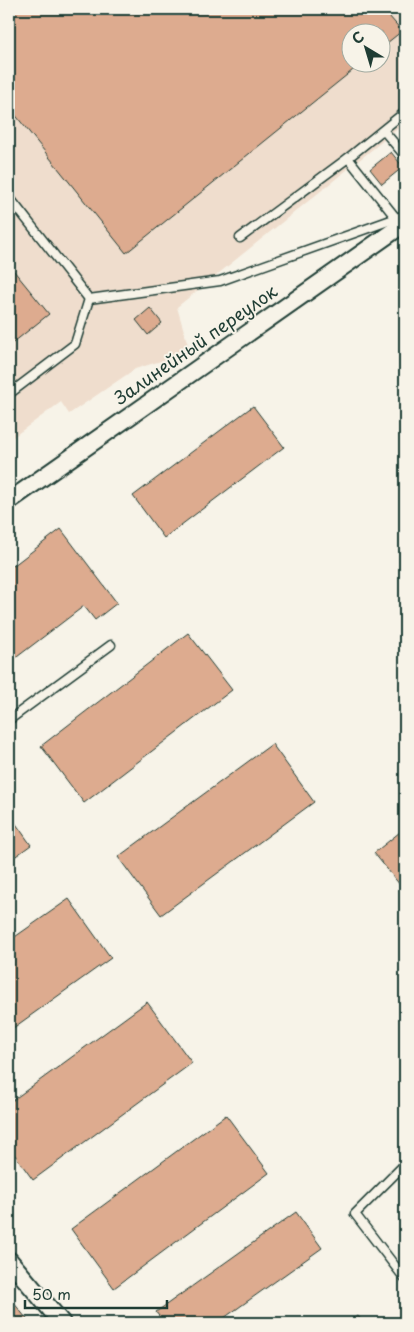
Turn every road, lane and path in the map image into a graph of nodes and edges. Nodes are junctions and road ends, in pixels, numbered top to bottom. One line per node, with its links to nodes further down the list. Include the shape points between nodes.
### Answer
1 (405, 112): 2 (lane)
2 (384, 131): 3 (lane); 4 (lane)
3 (405, 156)
4 (348, 158): 7 (lane); 8 (lane)
5 (9, 197): 9 (lane)
6 (405, 215): 7 (lane)
7 (401, 220): 9 (lane, via 220,281); 11 (street, Залинейный переулок)
8 (240, 238)
9 (89, 299): 10 (lane, via 75,344)
10 (9, 394)
11 (9, 501)
12 (111, 645): 13 (lane)
13 (9, 720)
14 (405, 1164): 16 (lane, via 355,1214)
15 (9, 1260): 17 (street)
16 (405, 1279)
17 (62, 1323)

